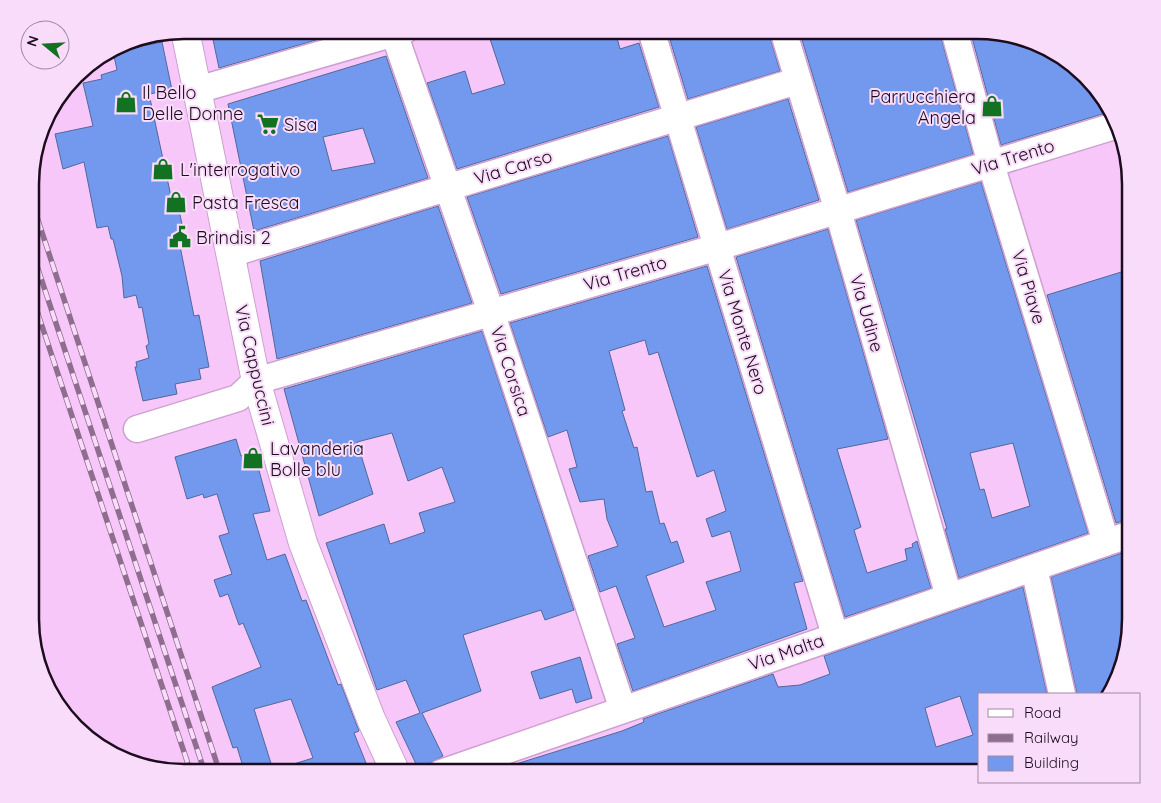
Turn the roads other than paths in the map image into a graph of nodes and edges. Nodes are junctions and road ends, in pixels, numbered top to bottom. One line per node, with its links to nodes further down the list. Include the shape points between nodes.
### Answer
1 (187, 39): 8 (street, Via Cappuccini)
2 (375, 39): 8 (street)
3 (401, 39): 12 (street, Via Corsica)
4 (654, 39): 9 (street, Via Monte Nero)
5 (785, 39): 7 (street, Via Udine)
6 (956, 39): 11 (street, Via Piave)
7 (797, 81): 9 (street, Via Carso); 13 (street, Via Udine)
8 (197, 90): 15 (street, Via Cappuccini)
9 (677, 118): 12 (street, Via Carso); 14 (street, Via Monte Nero)
10 (1111, 128): 11 (street, Via Trento)
11 (991, 164): 13 (street, Via Trento); 19 (street, Via Piave)
12 (448, 187): 15 (street, Via Carso); 16 (street, Via Corsica)
13 (838, 211): 14 (street, Via Trento); 21 (street, Via Udine)
14 (718, 247): 16 (street, Via Trento); 22 (street, Via Monte Nero)
15 (230, 254): 17 (street, Via Cappuccini)
16 (491, 312): 17 (street, Via Trento); 24 (street, Via Corsica)
17 (256, 382): 18 (street, Via Trento, via 238,398); 25 (street, Via Cappuccini, via 303,543 371,719)
18 (138, 429)
19 (1119, 538): 20 (street, Via Malta)
20 (1034, 568): 21 (street, Via Malta); 23 (street)
21 (949, 597): 22 (street, Via Malta)
22 (835, 635): 24 (street, Via Malta)
23 (1062, 693)
24 (623, 710): 26 (street, Via Malta)
25 (392, 764)
26 (467, 764)

